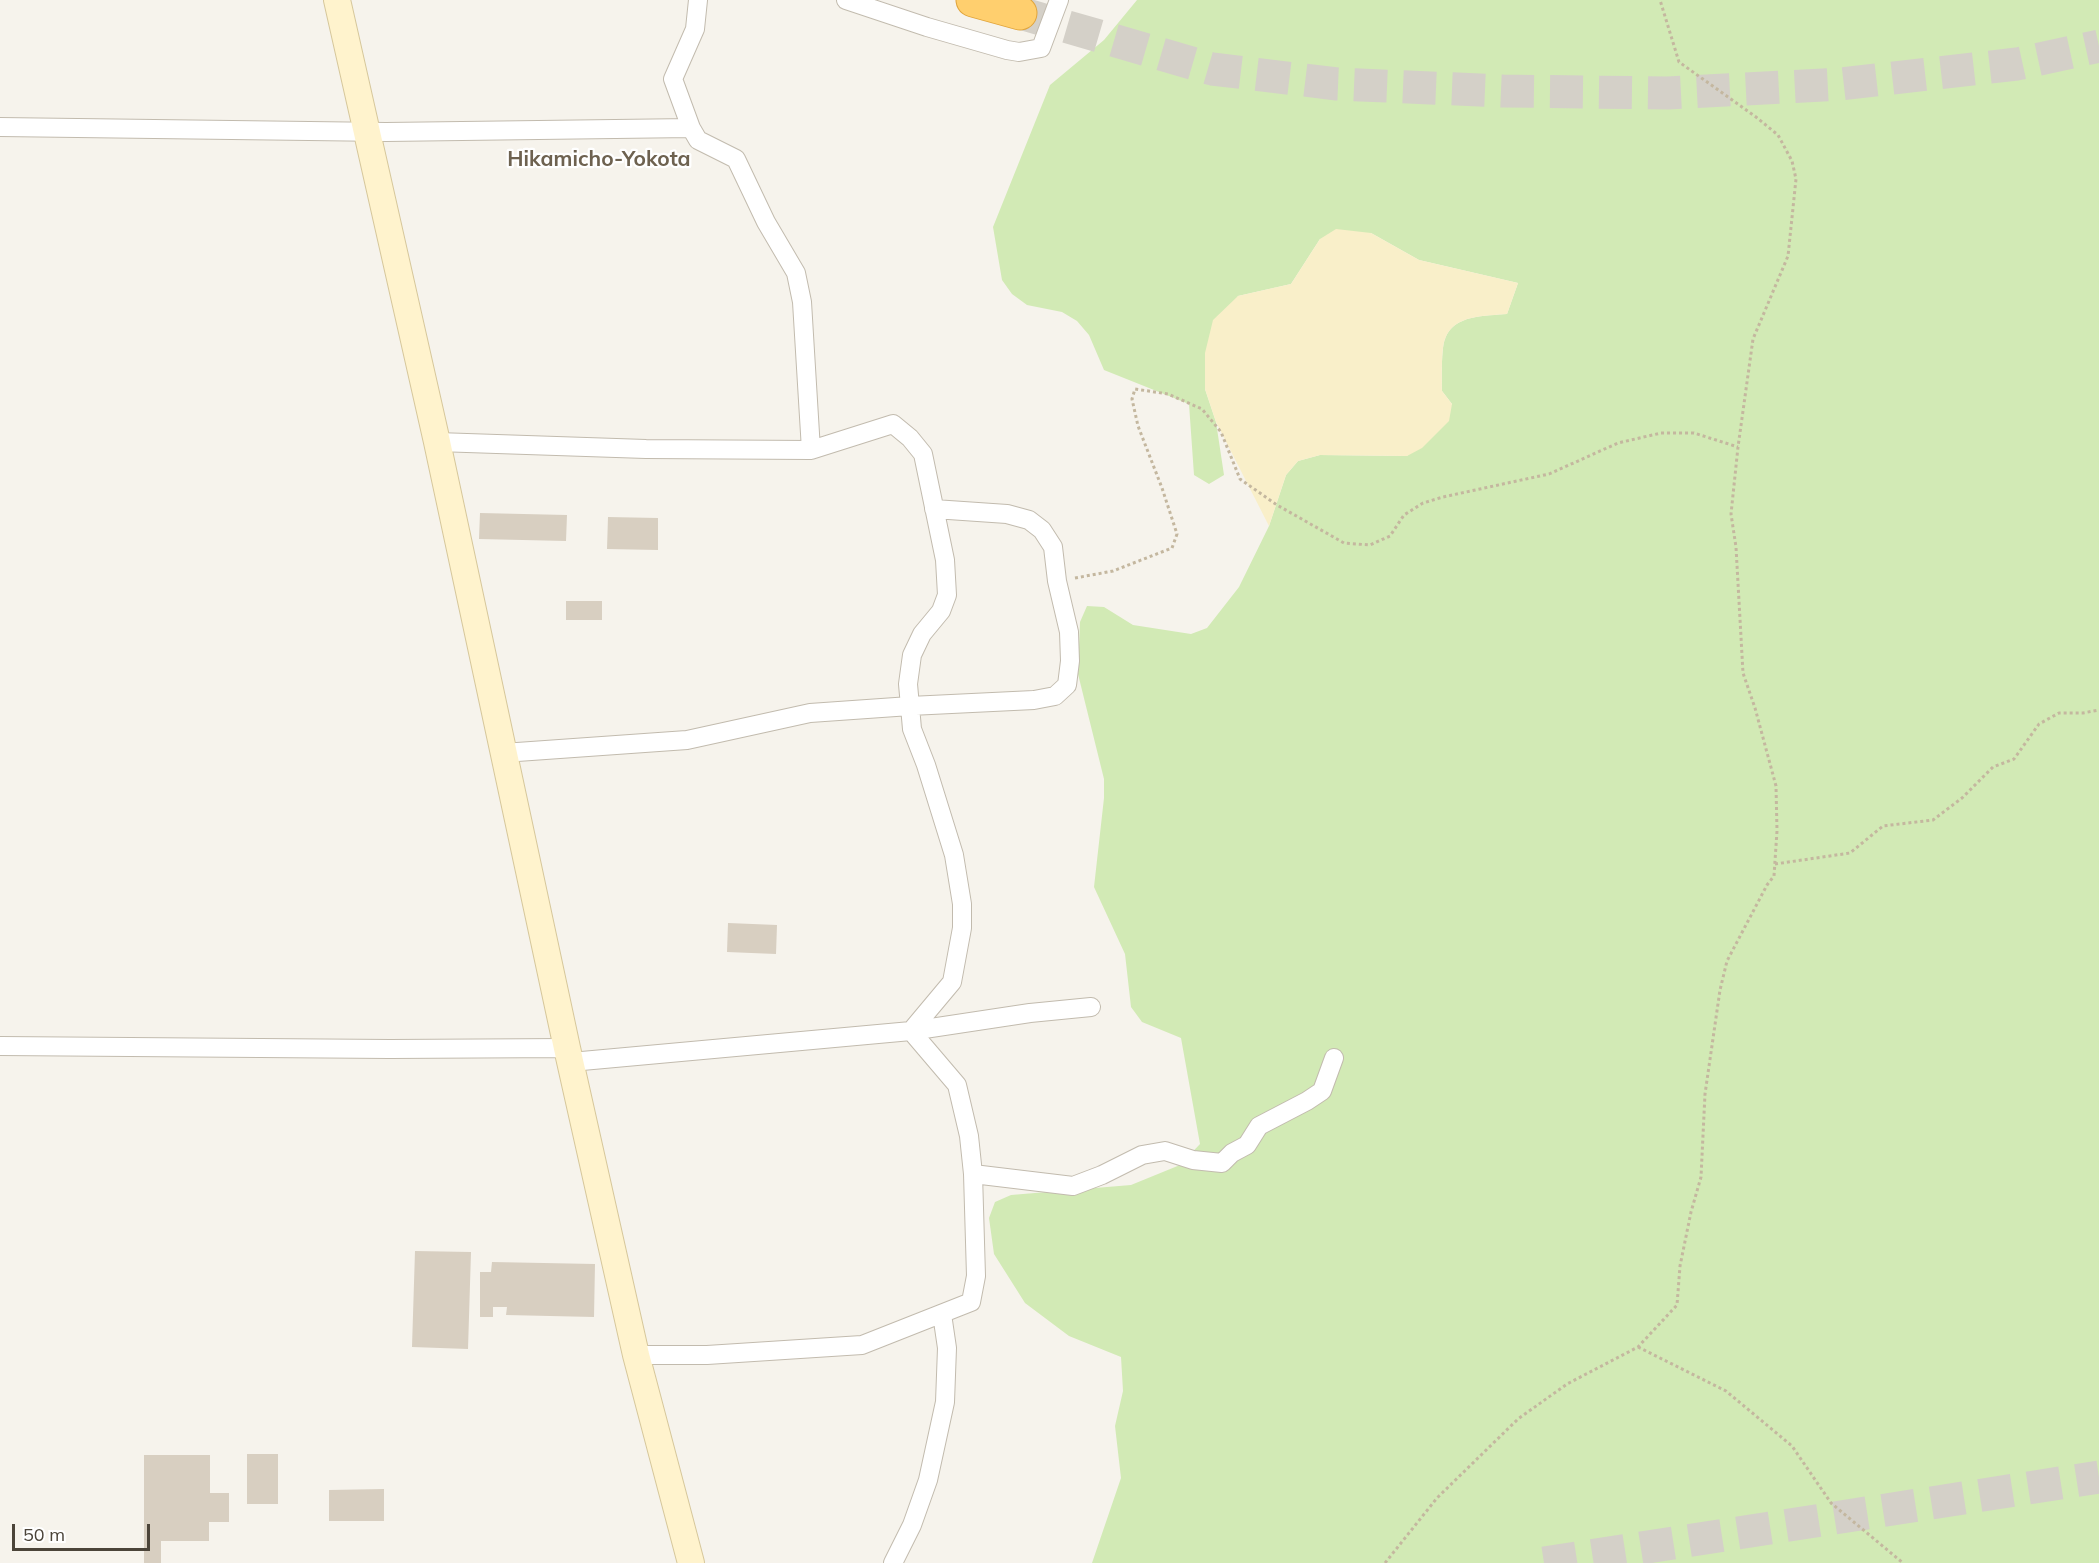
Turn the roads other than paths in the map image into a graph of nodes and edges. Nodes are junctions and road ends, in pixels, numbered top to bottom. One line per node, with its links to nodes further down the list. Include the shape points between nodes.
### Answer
1 (337, 0): 9 (street)
2 (698, 0): 8 (street, via 695,29 673,79)
3 (846, 0): 5 (street, via 1019,52 1041,48)
4 (973, 0): 6 (highway)
5 (1059, 0)
6 (1020, 13)
7 (0, 127): 9 (street)
8 (691, 128): 9 (street); 11 (street, via 698,140 736,159 796,273 802,302)
9 (367, 131): 10 (street)
10 (436, 442): 11 (street); 14 (street)
11 (811, 450): 12 (street, via 893,424 922,454)
12 (934, 509): 13 (street, via 945,560 947,595 912,655); 13 (street, via 1007,514 1029,520 1042,530 1053,548 1069,632 1070,661 1067,685 1055,696)
13 (910, 706): 14 (street, via 810,713 687,740); 16 (street, via 912,729 954,855 962,904 962,928 952,982)
14 (503, 753): 18 (street)
15 (1091, 1007): 16 (street)
16 (911, 1031): 18 (street); 20 (street, via 957,1085)
17 (0, 1046): 18 (street, via 390,1049)
18 (569, 1055): 22 (street)
19 (1334, 1058): 20 (street, via 1322,1091 1259,1126 1247,1145 1222,1163 1192,1160 1165,1151 1142,1155 1073,1186)
20 (973, 1174): 21 (street, via 976,1276 971,1302)
21 (942, 1314): 22 (street, via 862,1345 706,1355); 24 (street, via 947,1348 945,1402 928,1480 912,1525)
22 (636, 1355): 23 (street)
23 (691, 1563)
24 (892, 1563)

